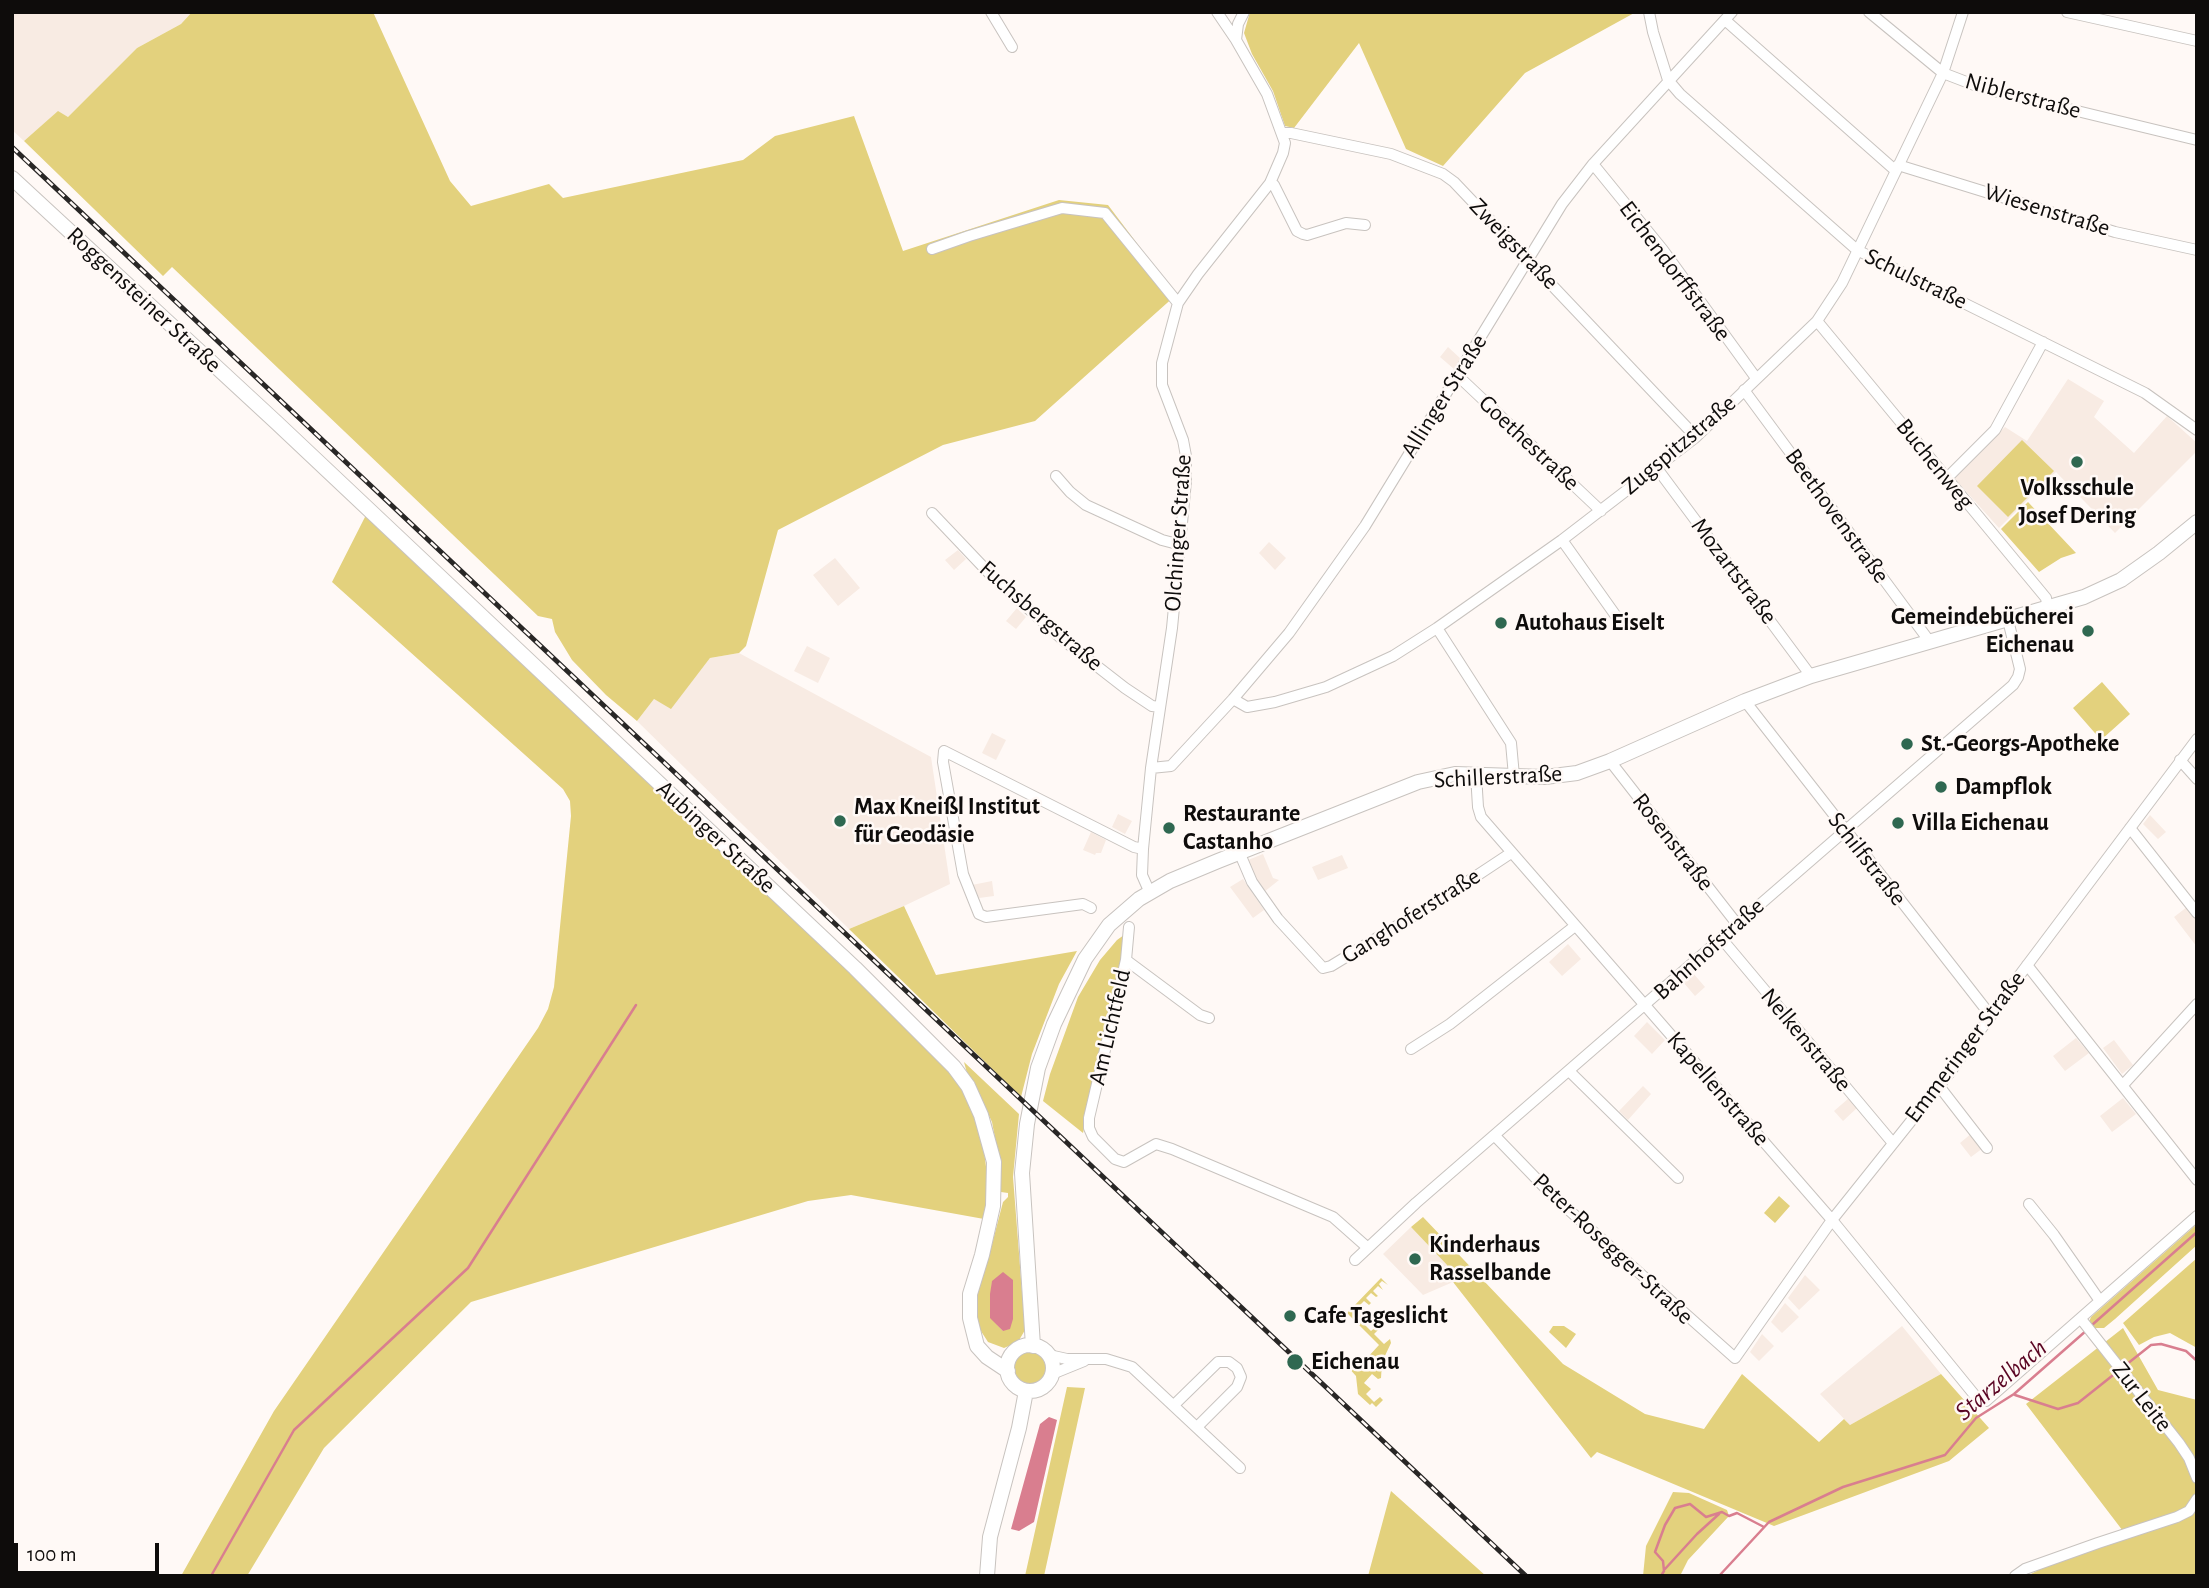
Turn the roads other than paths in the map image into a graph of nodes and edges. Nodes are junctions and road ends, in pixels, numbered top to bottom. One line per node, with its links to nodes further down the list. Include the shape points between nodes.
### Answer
1 (991, 12): 11 (street)
2 (1217, 12): 9 (street)
3 (1244, 12): 9 (street)
4 (1650, 12): 13 (street)
5 (1870, 12): 12 (street, Niblerstraße)
6 (1963, 12): 12 (street, Zugspitzstraße)
7 (2067, 12): 10 (street)
8 (1729, 16): 13 (street, Allinger Straße); 17 (street, Wiesenstraße)
9 (1236, 40): 14 (street)
10 (2197, 41)
11 (1012, 47)
12 (1943, 73): 15 (street, Niblerstraße, via 1982,88); 17 (street, Zugspitzstraße)
13 (1668, 80): 16 (street, Allinger Straße); 22 (street, Schulstraße)
14 (1283, 133): 19 (street, Olchinger Straße, via 1283,153); 24 (street, Zweigstraße, via 1391,153 1443,174)
15 (2197, 140)
16 (1593, 164): 24 (street, Allinger Straße); 29 (street, Eichendorffstraße)
17 (1897, 168): 22 (street, Zugspitzstraße); 23 (street, Wiesenstraße, via 2115,232)
18 (12, 178): 31 (main road, Roggensteiner Straße)
19 (1270, 183): 20 (street, via 1303,234 1346,223); 25 (street, Olchinger Straße)
20 (1365, 225)
21 (932, 249): 25 (street, via 1062,208 1105,213)
22 (1857, 250): 26 (street, Zugspitzstraße); 27 (street, Schulstraße)
23 (2197, 250)
24 (1529, 259): 28 (street, Allinger Straße); 33 (street, Zweigstraße)
25 (1178, 303): 41 (street, Olchinger Straße, via 1161,374 1186,456)
26 (1817, 321): 29 (street, Zugspitzstraße); 36 (street, Buchenweg)
27 (2043, 342): 32 (street, Schulstraße, via 2145,393); 36 (street, via 1996,430)
28 (1457, 375): 37 (street, Goethestraße); 48 (street, Allinger Straße, via 1340,563)
29 (1756, 378): 30 (street, Zugspitzstraße)
30 (1744, 390): 33 (street, Zugspitzstraße); 46 (street, Beethovenstraße)
31 (276, 422): 96 (main road, Aubinger Straße, via 954,1067 981,1115 994,1162 993,1206 969,1300 971,1328)
32 (2197, 430)
33 (1696, 437): 34 (street, Zugspitzstraße)
34 (1656, 467): 37 (street, Zugspitzstraße); 47 (street, Mozartstraße)
35 (1056, 476): 41 (street, via 1086,505)
36 (1947, 478): 42 (street, Buchenweg, via 2046,597)
37 (1601, 510): 40 (street, Zugspitzstraße)
38 (932, 513): 50 (street, Fuchsbergstraße, via 1062,639 1125,688)
39 (2197, 522): 42 (main road, Schillerstraße, via 2121,580)
40 (1562, 540): 43 (street); 45 (street, Zugspitzstraße)
41 (1181, 545): 50 (street, Olchinger Straße)
42 (2048, 609): 44 (main road, Schillerstraße)
43 (1616, 616)
44 (2008, 620): 46 (main road, Schillerstraße); 59 (street, Bahnhofstraße, via 2020,668 2013,685)
45 (1437, 628): 48 (street, Zugspitzstraße, via 1388,659 1326,687 1252,707); 56 (street, via 1511,743)
46 (1930, 642): 47 (main road, Schillerstraße)
47 (1811, 676): 49 (main road, Schillerstraße)
48 (1233, 699): 54 (street, Allinger Straße, via 1171,766)
49 (1745, 701): 53 (main road, Schillerstraße); 59 (street, Schilfstraße)
50 (1160, 708): 54 (street, Olchinger Straße)
51 (2197, 738): 52 (street, Emmeringer Straße)
52 (2180, 760): 57 (street); 58 (street, Emmeringer Straße)
53 (1610, 761): 56 (main road, Schillerstraße, via 1562,776); 66 (street, Rosenstraße)
54 (1151, 768): 60 (street, Olchinger Straße)
55 (1476, 774): 56 (main road, Schillerstraße); 61 (street, Kapellenstraße, via 1481,817); 62 (main road, Schillerstraße, via 1418,782)
56 (1514, 776)
57 (2197, 779)
58 (2130, 828): 65 (street); 71 (street, Emmeringer Straße)
59 (1844, 830): 66 (street, Bahnhofstraße); 74 (street, Schilfstraße)
60 (1143, 849): 63 (street, Olchinger Straße, via 1142,875); 64 (street, via 944,751 963,874 979,914 986,917 1083,904)
61 (1511, 853): 62 (street, Ganghoferstraße, via 1323,968 1278,919 1252,882); 67 (street, Kapellenstraße)
62 (1240, 854): 63 (main road, Schillerstraße)
63 (1150, 893): 92 (main road, Schillerstraße, via 1119,915 1096,941 1054,1024 1034,1089 1023,1160)
64 (1091, 908)
65 (2197, 913)
66 (1737, 924): 69 (street, Bahnhofstraße)
67 (1575, 926): 73 (street, Kapellenstraße); 76 (street)
68 (1129, 927): 70 (street, Am Lichtfeld)
69 (1721, 938): 73 (street, Bahnhofstraße); 81 (street, Nelkenstraße)
70 (1126, 960): 75 (street); 88 (street, Am Lichtfeld, via 1089,1128 1093,1137 1124,1162 1156,1144 1172,1149 1333,1217)
71 (2027, 965): 74 (street, Emmeringer Straße); 78 (street)
72 (2197, 1004): 78 (street)
73 (1646, 1005): 77 (street, Bahnhofstraße); 87 (street, Kapellenstraße)
74 (1991, 1016): 79 (street, Emmeringer Straße)
75 (1209, 1018)
76 (1411, 1049)
77 (1569, 1071): 80 (street, Bahnhofstraße); 83 (street)
78 (2123, 1085): 84 (street)
79 (1939, 1086): 81 (street, Emmeringer Straße); 82 (street)
80 (1495, 1136): 88 (street, Bahnhofstraße); 94 (street, Peter-Rosegger-Straße, via 1552,1195)
81 (1892, 1142): 87 (street, Emmeringer Straße)
82 (1987, 1148)
83 (1678, 1178)
84 (2197, 1180)
85 (2029, 1204): 90 (street)
86 (2197, 1216): 90 (street)
87 (1832, 1220): 91 (street, Kapellenstraße, via 1978,1398 1986,1401); 94 (street, Emmeringer Straße)
88 (1368, 1248): 89 (street, Bahnhofstraße)
89 (1355, 1260)
90 (2100, 1301): 91 (street)
91 (2083, 1321): 102 (street, Zur Leite, via 2179,1443)
92 (1033, 1346): 93 (main road); 96 (main road, via 1018,1349)
93 (1049, 1355): 95 (street); 97 (main road)
94 (1735, 1357)
95 (1087, 1360): 97 (street); 99 (street, via 1124,1363)
96 (1009, 1364): 98 (main road, via 1014,1384)
97 (1052, 1374): 98 (main road, via 1040,1389)
98 (1026, 1391): 104 (main road, via 990,1537)
99 (1174, 1405): 100 (street); 100 (street, via 1214,1365 1223,1361 1234,1364 1240,1372 1237,1387)
100 (1197, 1427): 101 (street)
101 (1240, 1468)
102 (2197, 1478)
103 (2197, 1499): 105 (street, via 2189,1511 2177,1517)
104 (987, 1576)
105 (2015, 1576)

